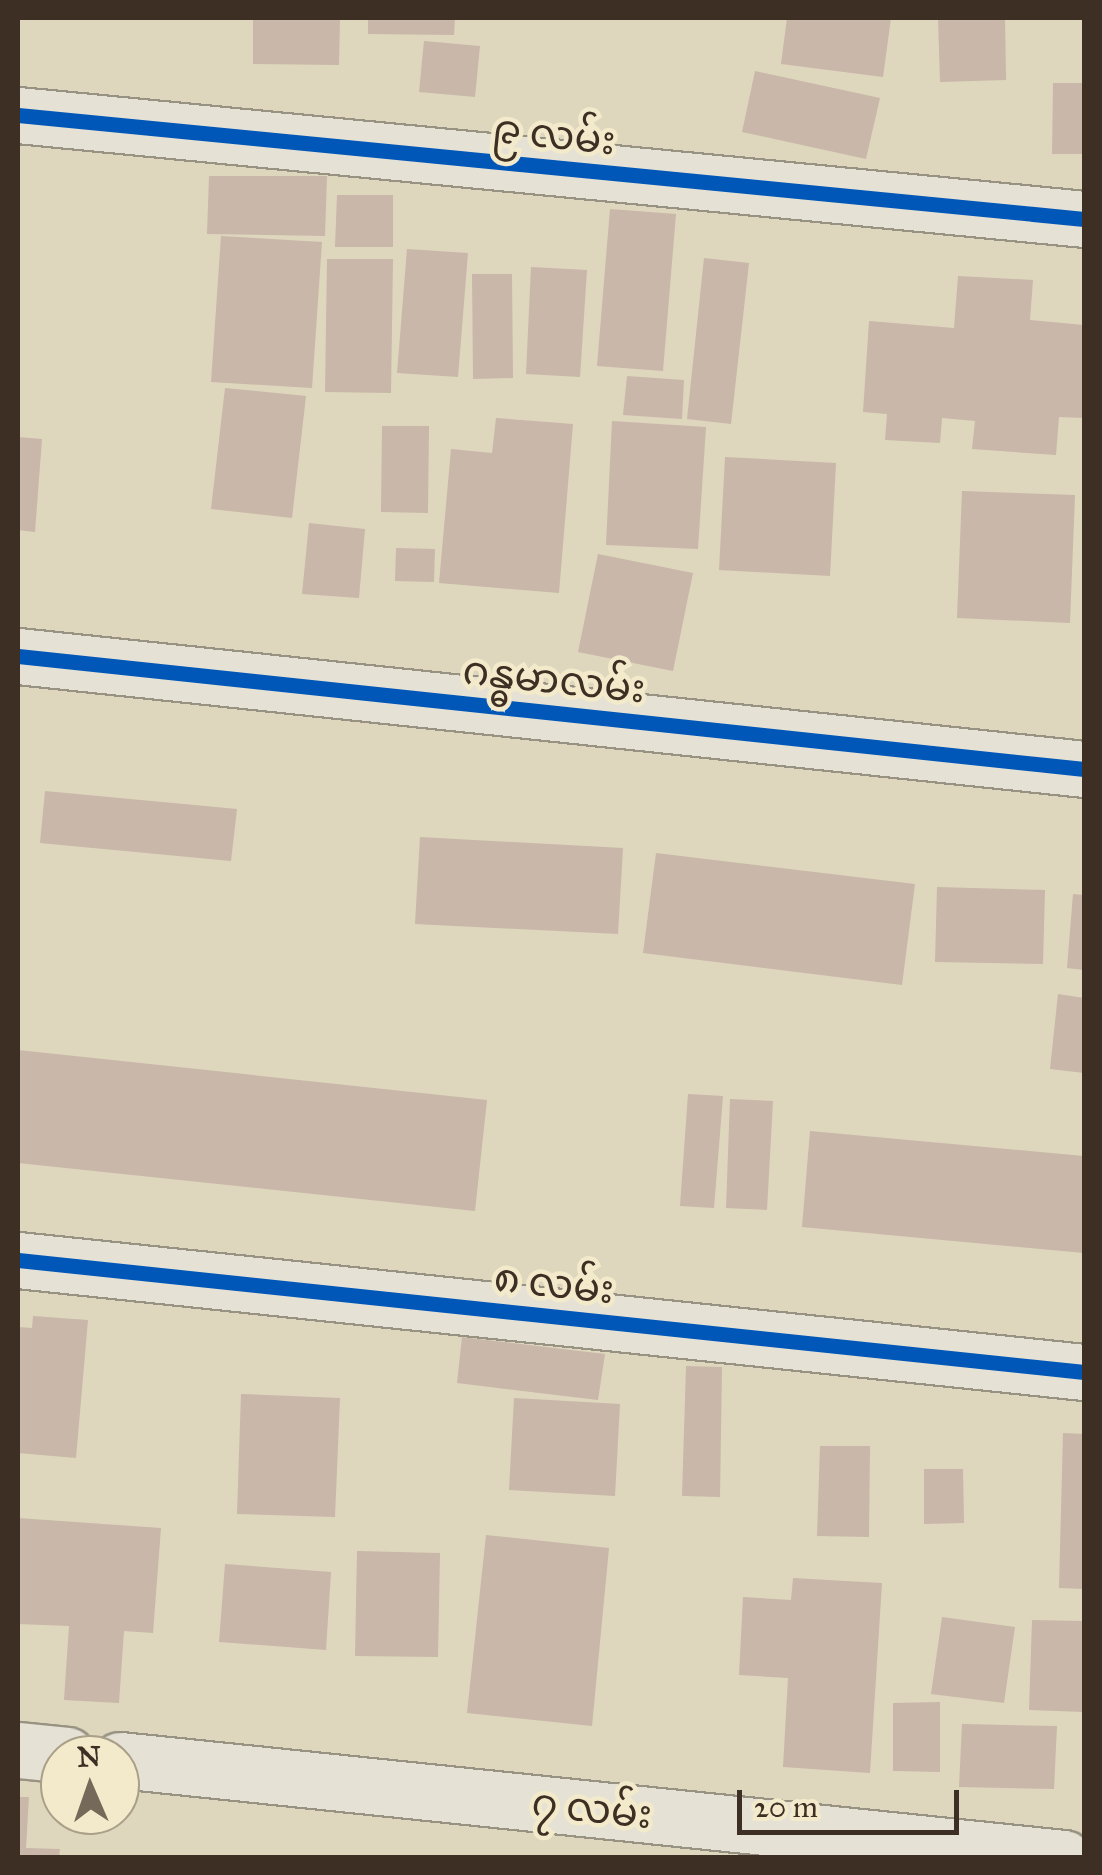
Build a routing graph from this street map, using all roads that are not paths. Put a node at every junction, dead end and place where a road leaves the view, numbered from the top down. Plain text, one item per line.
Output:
1 (18, 116) edge
2 (1084, 219) edge
3 (18, 656) edge
4 (1084, 770) edge
5 (18, 1260) edge
6 (1084, 1372) edge
7 (140, 1762) edge
8 (1064, 1858) edge

1 - 2 street, ၉ လမ်း
3 - 4 street, ဂန္ဓမာလမ်း
5 - 6 street, ၈ လမ်း
7 - 8 street, ၇ လမ်း

